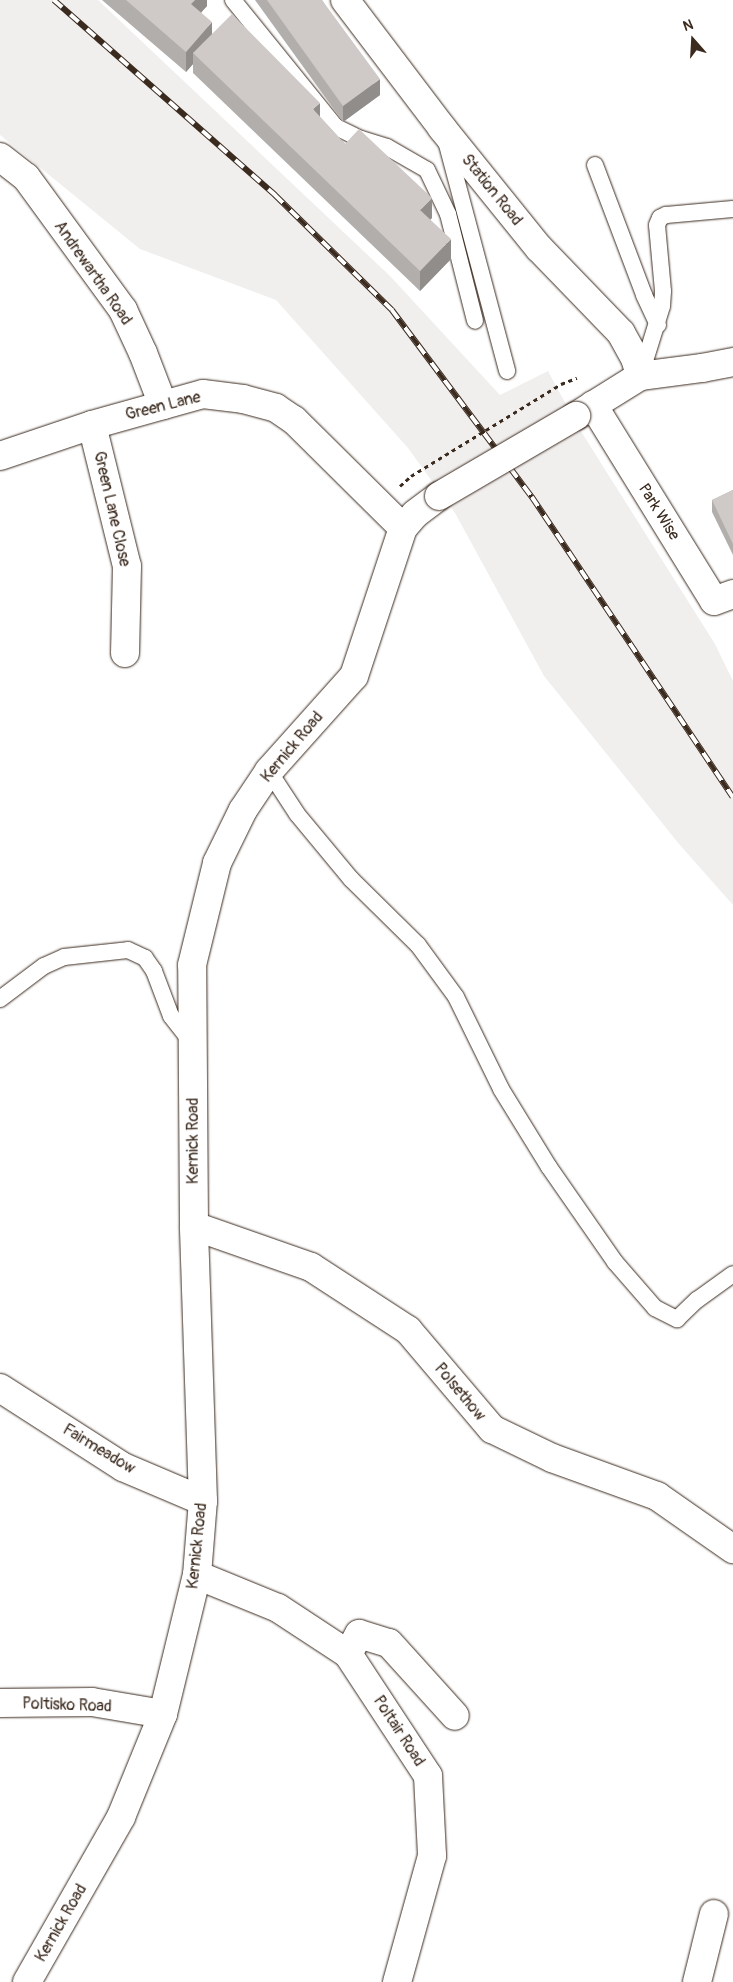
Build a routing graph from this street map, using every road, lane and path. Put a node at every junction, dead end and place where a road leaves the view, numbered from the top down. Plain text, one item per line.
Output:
1 (233, 0) edge
2 (344, 0) edge
3 (442, 128) junction
4 (0, 157) edge
5 (595, 165) dead end
6 (733, 209) edge
7 (476, 321) dead end
8 (658, 325) junction
9 (733, 362) edge
10 (507, 371) dead end
11 (640, 376) junction
12 (561, 384) dead end
13 (163, 405) junction
14 (585, 411) junction
15 (92, 425) junction
16 (0, 456) edge
17 (411, 476) dead end
18 (403, 528) junction
19 (733, 594) edge
20 (126, 653) dead end
21 (269, 771) junction
22 (0, 999) edge
23 (192, 1043) junction
24 (194, 1226) junction
25 (733, 1274) edge
26 (0, 1388) edge
27 (203, 1501) junction
28 (733, 1549) edge
29 (197, 1574) junction
30 (348, 1654) junction
31 (0, 1703) edge
32 (163, 1714) junction
33 (455, 1716) dead end
34 (714, 1914) dead end
35 (27, 1982) edge
36 (397, 1982) edge
37 (697, 1982) edge

1 - 7 lane
2 - 3 street, Station Road
3 - 10 lane
3 - 11 street, Station Road
4 - 13 street, Andrewartha Road
5 - 8 lane
6 - 8 lane
8 - 11 lane
9 - 11 street
11 - 14 street, Kernick Road
12 - 17 path, bridge
13 - 15 street, Green Lane
13 - 18 street, Green Lane
14 - 18 street, Kernick Road, bridge
14 - 19 street, Park Wise
15 - 16 street, Green Lane
15 - 20 street, Green Lane Close
18 - 21 street, Kernick Road
21 - 23 street, Kernick Road
21 - 25 lane
22 - 23 lane
23 - 24 street, Kernick Road
24 - 27 street, Kernick Road
24 - 28 street, Polsethow
26 - 27 street, Fairmeadow
27 - 29 street, Kernick Road
29 - 30 street, Poltair Road
29 - 32 street, Kernick Road
30 - 33 street
30 - 36 street, Poltair Road
31 - 32 street, Poltisko Road
32 - 35 street, Kernick Road
34 - 37 street

